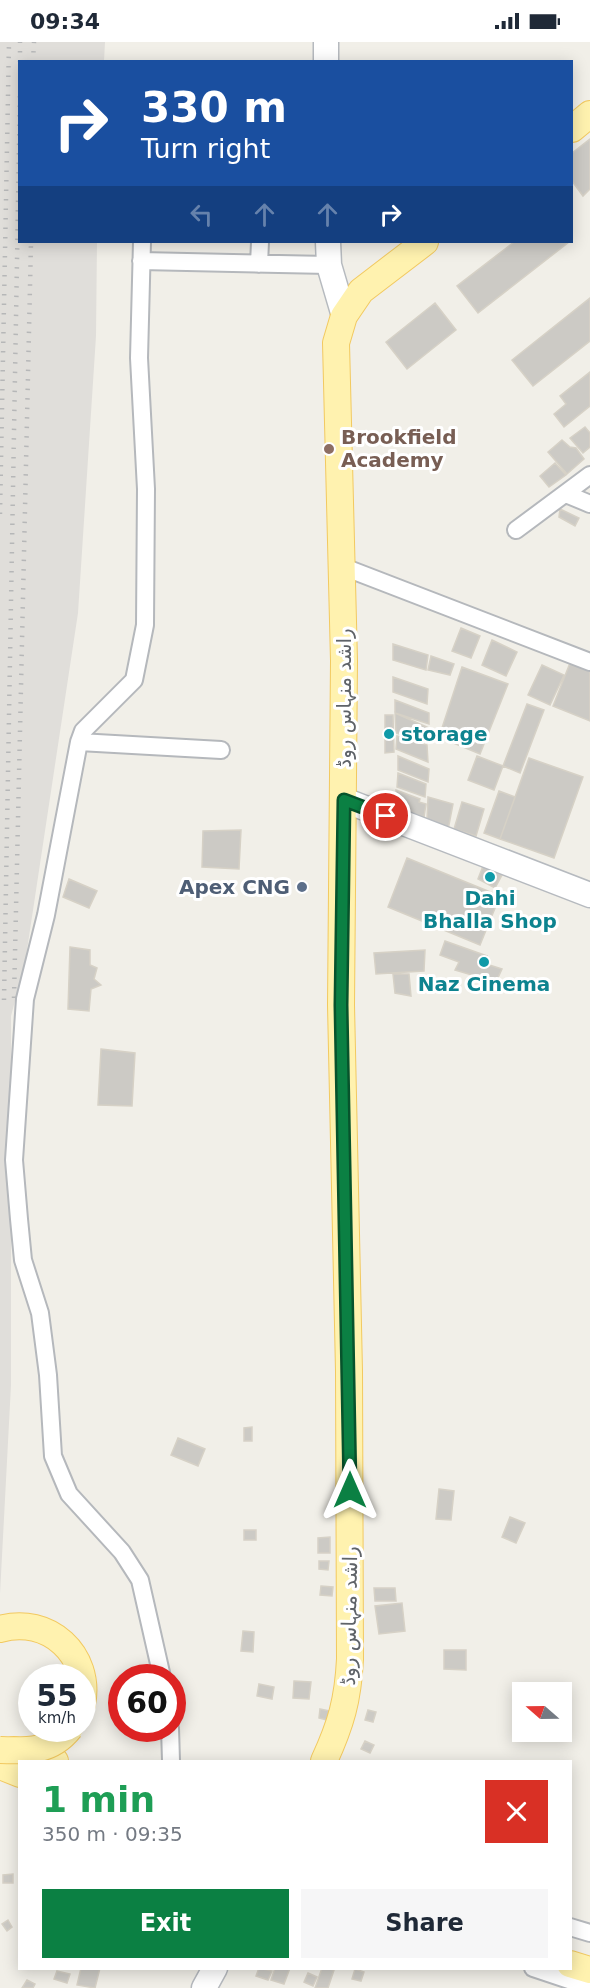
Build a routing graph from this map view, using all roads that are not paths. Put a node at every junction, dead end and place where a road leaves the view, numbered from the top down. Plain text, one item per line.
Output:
1 (326, 42) edge
2 (326, 60) edge
3 (590, 114) edge
4 (573, 128) edge
5 (142, 243) edge
6 (260, 243) edge
7 (328, 243) edge
8 (424, 243) edge
9 (141, 261) junction
10 (259, 264) junction
11 (329, 265) junction
12 (344, 315) junction
13 (590, 475) edge
14 (566, 494) junction
15 (590, 504) edge
16 (516, 530) dead end
17 (341, 566) junction
18 (590, 662) edge
19 (78, 742) junction
20 (221, 750) dead end
21 (344, 800) junction
22 (588, 889) edge
23 (1, 1629) edge
24 (78, 1664) edge
25 (159, 1664) edge
26 (55, 1742) edge
27 (170, 1742) edge
28 (0, 1744) edge
29 (0, 1750) edge
30 (26, 1760) edge
31 (52, 1760) edge
32 (171, 1760) edge
33 (324, 1760) edge
34 (0, 1766) edge
35 (18, 1773) edge
36 (572, 1928) edge
37 (590, 1933) edge
38 (572, 1948) edge
39 (590, 1953) edge
40 (572, 1965) edge
41 (214, 1970) edge
42 (539, 1970) edge
43 (590, 1970) edge
44 (590, 1987) edge
45 (204, 1988) edge

1 - 2 street
3 - 4 main road
5 - 9 street
6 - 10 street
7 - 11 street
8 - 12 main road
9 - 10 street
9 - 19 street
10 - 11 street
11 - 12 street
12 - 17 main road, راشد منہاس روڈ
13 - 14 street
14 - 15 street
14 - 16 street
17 - 18 street
17 - 21 main road, راشد منہاس روڈ
19 - 20 street
19 - 25 street
21 - 22 street
21 - 33 main road, راشد منہاس روڈ
23 - 24 main road
26 - 29 main road, bridge
27 - 32 street
28 - 31 main road
29 - 30 main road
34 - 35 main road
36 - 37 street
38 - 39 main road
40 - 43 main road
41 - 45 street
42 - 44 street

